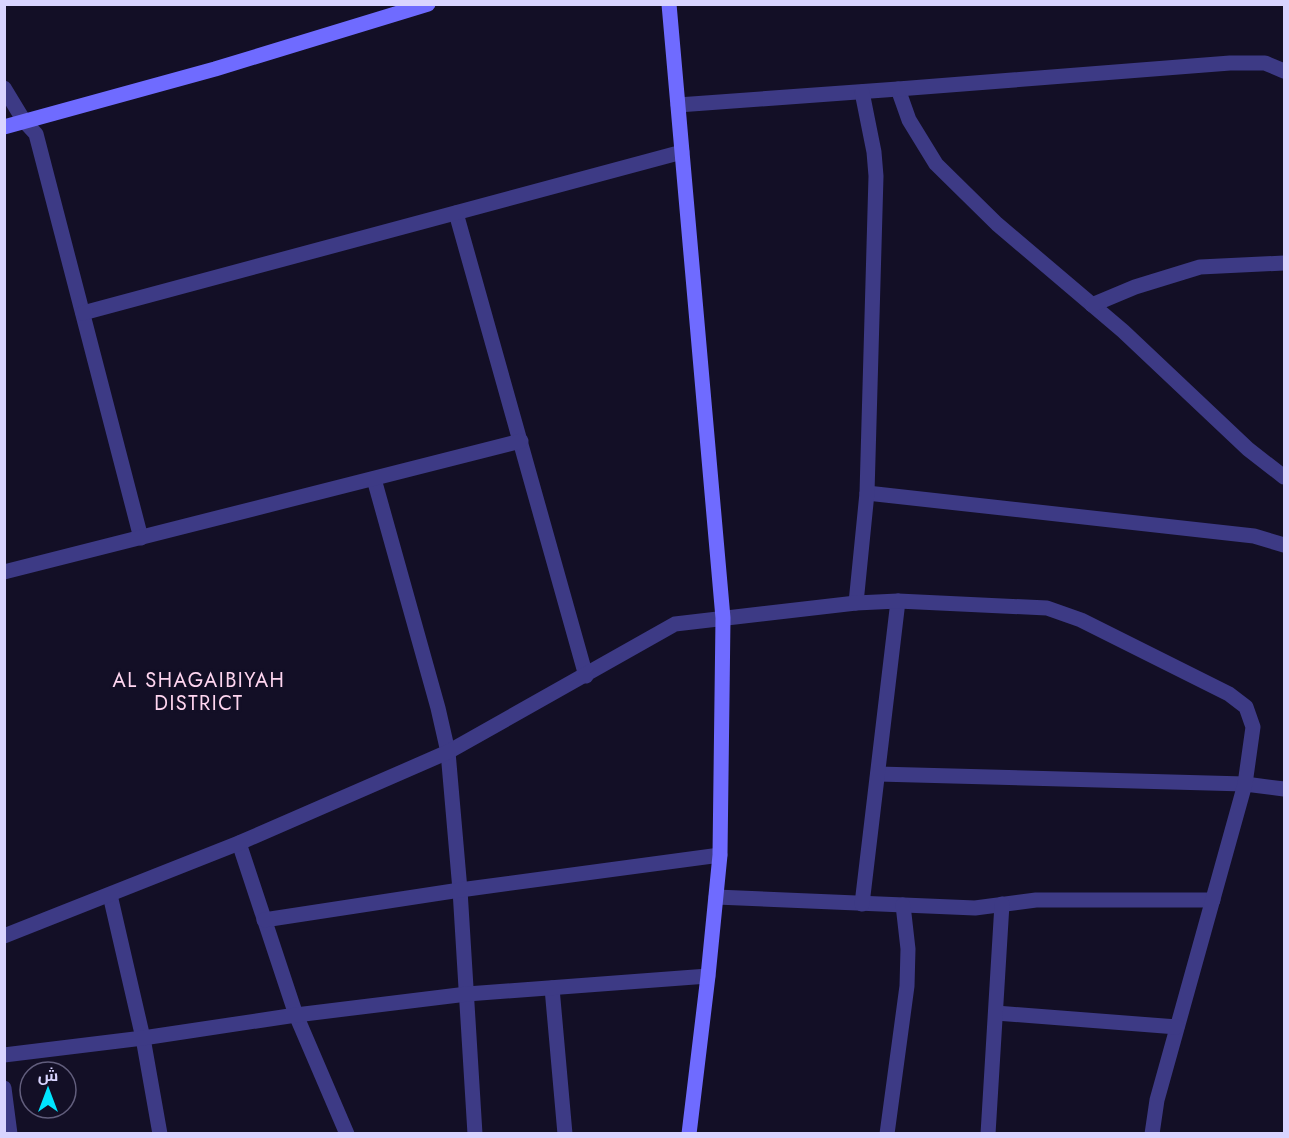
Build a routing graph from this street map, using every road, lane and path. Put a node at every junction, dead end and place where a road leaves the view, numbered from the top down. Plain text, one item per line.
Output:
1 (429, 4) edge
2 (669, 4) edge
3 (1284, 71) edge
4 (4, 88) edge
5 (898, 89) junction
6 (862, 92) junction
7 (678, 105) junction
8 (24, 121) junction
9 (4, 127) edge
10 (682, 152) junction
11 (456, 213) junction
12 (1284, 263) edge
13 (1092, 305) junction
14 (83, 313) junction
15 (521, 441) junction
16 (1284, 477) edge
17 (374, 479) junction
18 (867, 493) junction
19 (141, 538) junction
20 (1284, 545) edge
21 (4, 572) edge
22 (898, 601) junction
23 (856, 603) junction
24 (723, 618) junction
25 (586, 676) junction
26 (448, 752) junction
27 (878, 774) junction
28 (1245, 784) junction
29 (1284, 789) edge
30 (239, 843) junction
31 (720, 855) junction
32 (460, 890) junction
33 (110, 894) junction
34 (716, 897) junction
35 (1213, 900) junction
36 (862, 904) junction
37 (1002, 904) junction
38 (903, 905) junction
39 (264, 920) junction
40 (4, 936) edge
41 (708, 976) junction
42 (552, 988) junction
43 (467, 994) junction
44 (996, 1013) junction
45 (296, 1015) junction
46 (1177, 1028) junction
47 (143, 1038) junction
48 (4, 1055) edge
49 (4, 1088) edge
50 (10, 1134) edge
51 (160, 1134) edge
52 (347, 1134) edge
53 (475, 1134) edge
54 (565, 1134) edge
55 (689, 1134) edge
56 (887, 1134) edge
57 (988, 1134) edge
58 (1152, 1134) edge

1 - 8 street
2 - 7 street
3 - 5 street
4 - 8 street
5 - 6 street
5 - 13 street
6 - 7 street
6 - 18 street
7 - 10 street
8 - 9 street
8 - 14 street
10 - 11 street
10 - 24 street
11 - 14 street
11 - 15 street
12 - 13 street
13 - 16 street
14 - 19 street
15 - 17 street
15 - 25 street
17 - 19 street
17 - 26 street
18 - 20 street
18 - 23 street
19 - 21 street
22 - 23 street
22 - 27 street
22 - 28 street
23 - 24 street
24 - 25 street
24 - 31 street
25 - 26 street
26 - 30 street
26 - 32 street
27 - 28 street
27 - 36 street
28 - 29 street
28 - 35 street
30 - 33 street
30 - 39 street
31 - 32 street
31 - 34 street
32 - 39 street
32 - 43 street
33 - 40 street
33 - 47 street
34 - 36 street
34 - 41 street
35 - 37 street
35 - 46 street
36 - 38 street
37 - 38 street
37 - 44 street
38 - 56 street
39 - 45 street
41 - 42 street
41 - 55 street
42 - 43 street
42 - 54 street
43 - 45 street
43 - 53 street
44 - 46 street
44 - 57 street
45 - 47 street
45 - 52 street
46 - 58 street
47 - 48 street
47 - 51 street
49 - 50 street

